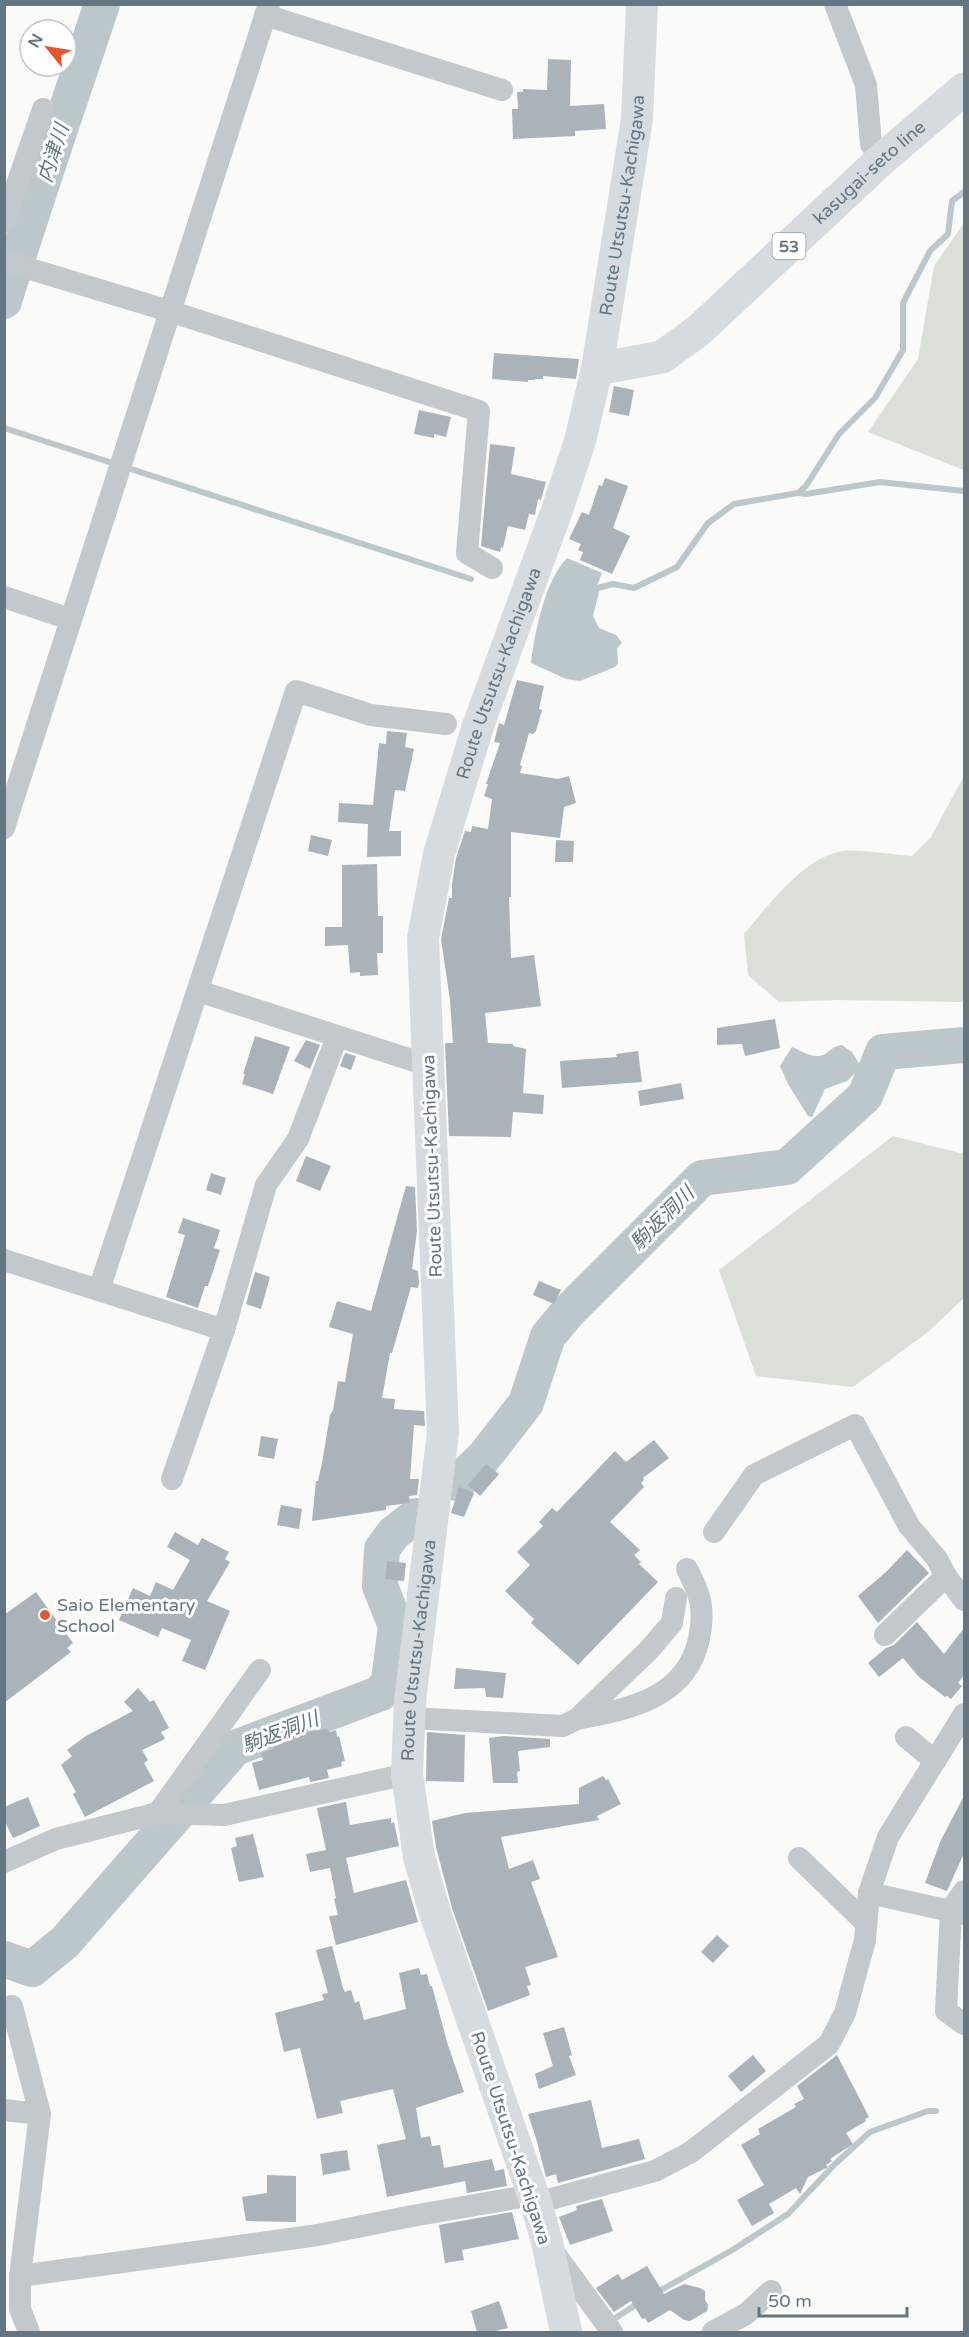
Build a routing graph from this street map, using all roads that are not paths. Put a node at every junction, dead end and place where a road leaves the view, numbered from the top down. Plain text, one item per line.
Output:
1 (642, 4) edge
2 (835, 4) edge
3 (267, 10) edge
4 (964, 89) edge
5 (502, 90) dead end
6 (43, 109) dead end
7 (881, 160) junction
8 (4, 222) edge
9 (4, 261) edge
10 (169, 311) junction
11 (597, 369) junction
12 (492, 568) dead end
13 (4, 597) edge
14 (70, 619) junction
15 (446, 724) dead end
16 (4, 828) edge
17 (198, 991) junction
18 (337, 1037) junction
19 (427, 1065) junction
20 (4, 1260) edge
21 (99, 1290) junction
22 (224, 1330) junction
23 (172, 1479) dead end
24 (714, 1532) dead end
25 (687, 1569) dead end
26 (946, 1576) junction
27 (676, 1598) dead end
28 (964, 1600) edge
29 (885, 1635) dead end
30 (260, 1670) dead end
31 (964, 1714) edge
32 (410, 1718) junction
33 (577, 1719) junction
34 (906, 1737) dead end
35 (935, 1761) junction
36 (407, 1774) junction
37 (158, 1812) junction
38 (799, 1858) dead end
39 (4, 1862) edge
40 (964, 1891) edge
41 (869, 1893) junction
42 (958, 1912) edge
43 (866, 1923) junction
44 (12, 2006) dead end
45 (964, 2024) edge
46 (4, 2110) edge
47 (40, 2114) junction
48 (535, 2199) junction
49 (547, 2242) junction
50 (20, 2277) junction
51 (771, 2291) dead end
52 (29, 2332) edge
53 (566, 2332) edge
54 (612, 2332) edge
55 (713, 2332) edge

1 - 11 main road, Route Utsutsu-Kachigawa
2 - 7 street
3 - 5 street
3 - 10 street
4 - 7 main road, kasugai-seto line / 53
6 - 8 street
7 - 11 main road, kasugai-seto line / 53
9 - 10 street
10 - 12 street
10 - 14 street
11 - 19 main road, Route Utsutsu-Kachigawa
13 - 14 street
14 - 16 street
15 - 17 street
17 - 18 street
17 - 21 street
18 - 19 street
18 - 22 street
19 - 32 main road, Route Utsutsu-Kachigawa
20 - 21 street
21 - 22 street
22 - 23 street
24 - 26 street
25 - 33 street
26 - 28 street
26 - 29 street
27 - 33 street
30 - 37 street
31 - 35 street
32 - 33 street
32 - 36 main road, Route Utsutsu-Kachigawa
34 - 35 street
35 - 41 street
36 - 37 street
36 - 48 main road, Route Utsutsu-Kachigawa
37 - 39 street
38 - 43 street
40 - 42 street
41 - 42 street
41 - 43 street
42 - 45 street
43 - 48 street
44 - 47 street
46 - 47 street
47 - 50 street
48 - 49 main road, Route Utsutsu-Kachigawa
48 - 50 street
49 - 53 main road, Route Utsutsu-Kachigawa
49 - 54 street
50 - 52 street
51 - 55 street

